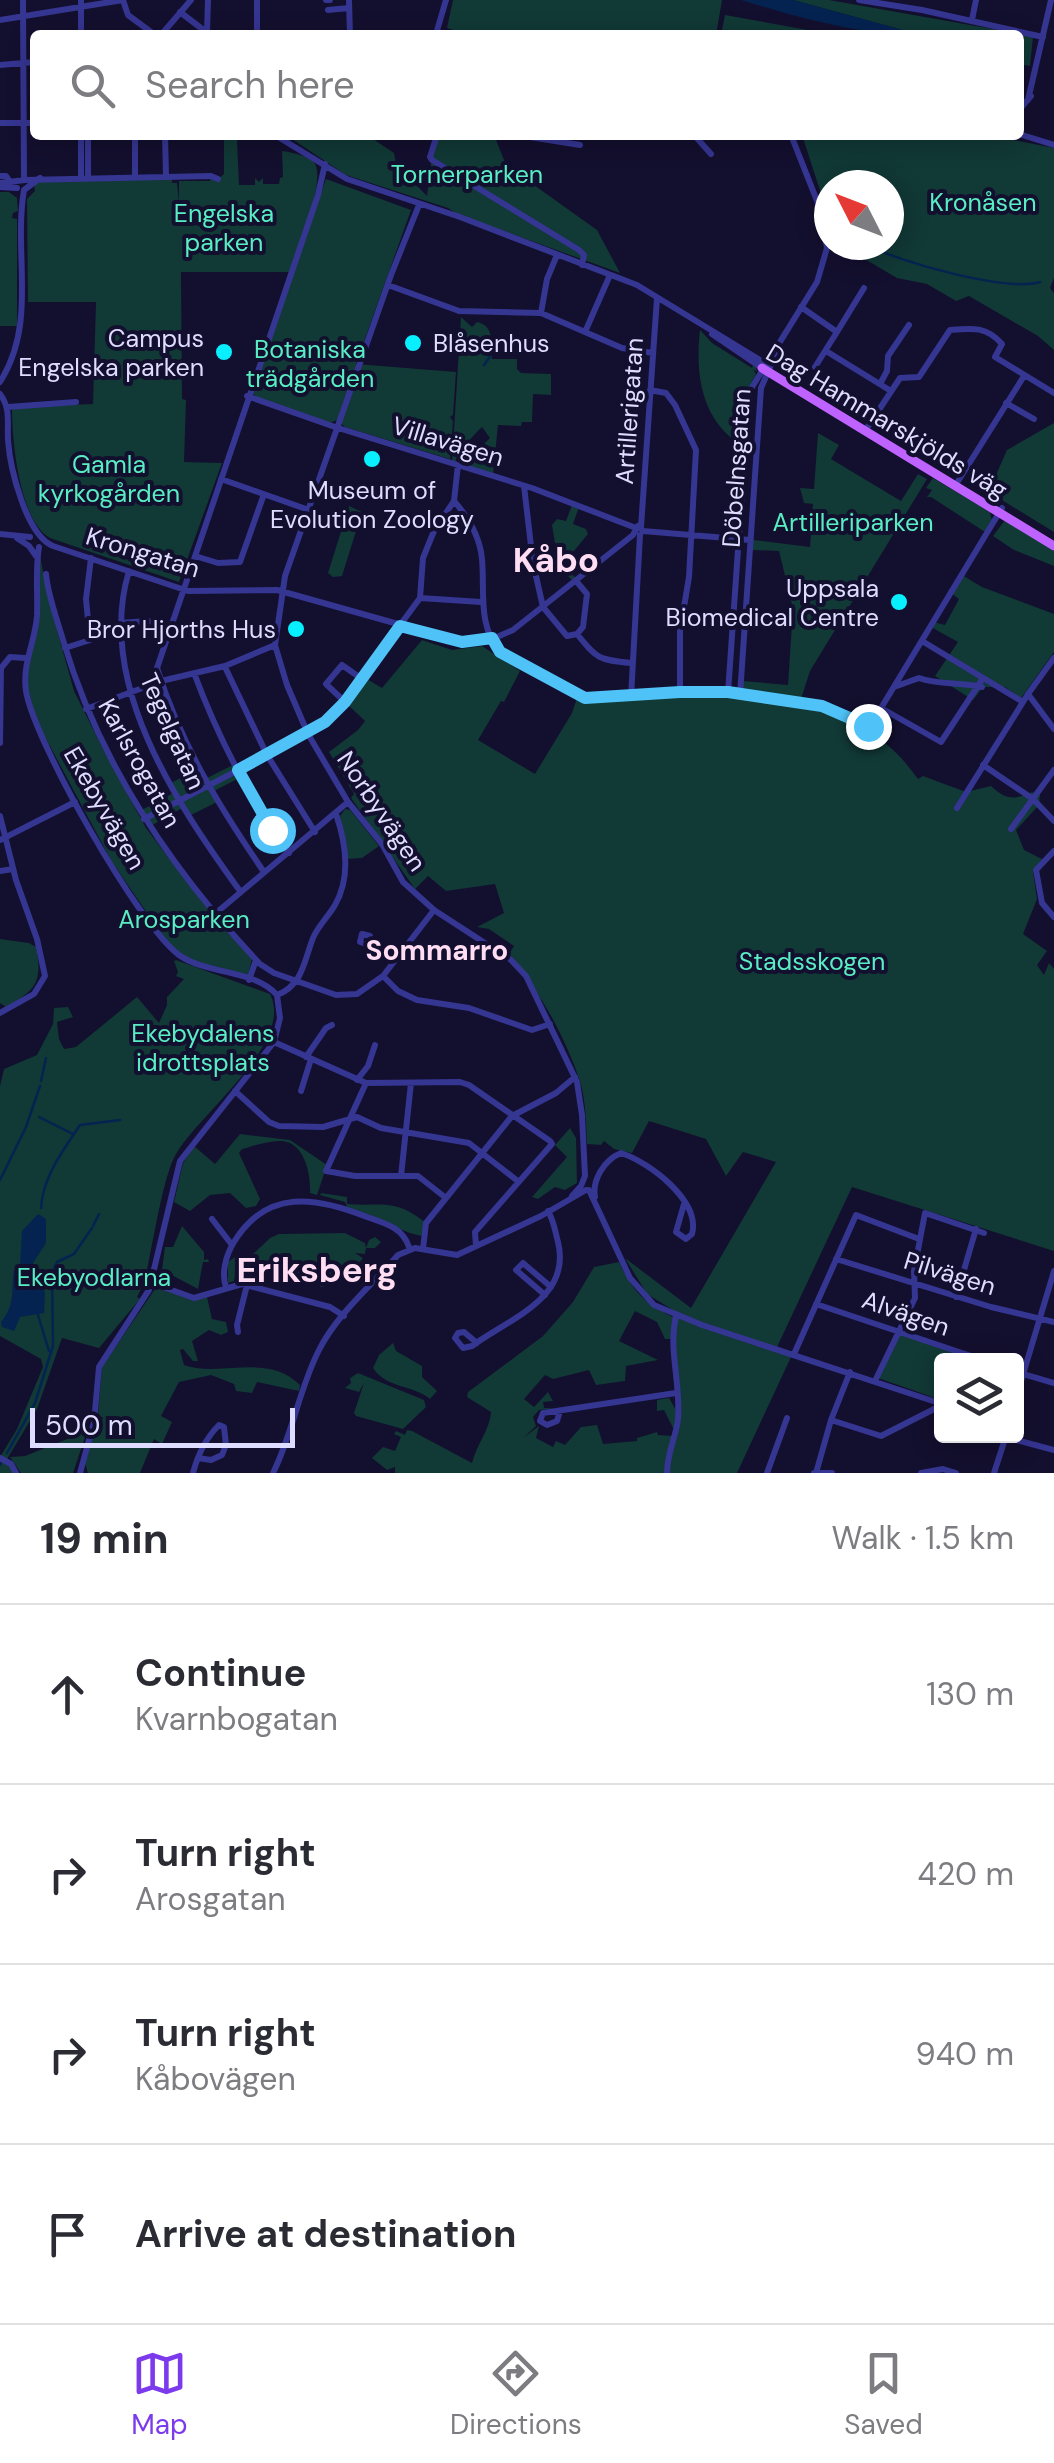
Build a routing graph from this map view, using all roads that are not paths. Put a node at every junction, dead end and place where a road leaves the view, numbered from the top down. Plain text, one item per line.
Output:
1 (22, 0) edge
2 (123, 0) edge
3 (190, 0) edge
4 (208, 0) edge
5 (257, 0) edge
6 (446, 0) edge
7 (863, 0) edge
8 (924, 0) edge
9 (976, 0) edge
10 (1051, 0) edge
11 (81, 3) edge
12 (349, 4) edge
13 (328, 10) dead end
14 (922, 10) junction
15 (180, 12) junction
16 (22, 16) junction
17 (0, 20) edge
18 (972, 20) junction
19 (81, 30) edge
20 (150, 30) edge
21 (163, 30) edge
22 (204, 30) edge
23 (209, 30) edge
24 (258, 30) edge
25 (350, 30) edge
26 (437, 30) edge
27 (1014, 30) edge
28 (1024, 32) edge
29 (1043, 37) junction
30 (30, 63) edge
31 (0, 64) edge
32 (23, 64) junction
33 (1024, 104) edge
34 (0, 123) edge
35 (23, 123) junction
36 (30, 123) edge
37 (1024, 136) edge
38 (85, 140) edge
39 (135, 140) edge
40 (165, 140) edge
41 (286, 140) edge
42 (435, 140) edge
43 (546, 140) edge
44 (698, 140) edge
45 (793, 140) edge
46 (1054, 145) edge
47 (580, 146) dead end
48 (711, 154) dead end
49 (325, 164) junction
50 (166, 176) junction
51 (85, 177) junction
52 (135, 177) junction
53 (218, 179) dead end
54 (0, 182) edge
55 (21, 184) junction
56 (419, 205) junction
57 (556, 255) junction
58 (582, 265) junction
59 (610, 274) junction
60 (388, 285) junction
61 (864, 288) dead end
62 (657, 298) junction
63 (802, 307) junction
64 (540, 312) junction
65 (909, 324) dead end
66 (585, 332) junction
67 (836, 332) junction
68 (826, 351) junction
69 (653, 353) junction
70 (766, 367) junction
71 (815, 367) dead end
72 (1024, 376) junction
73 (780, 379) junction
74 (1, 380) edge
75 (880, 384) junction
76 (761, 388) junction
77 (650, 390) junction
78 (890, 391) junction
79 (1054, 394) edge
80 (0, 395) edge
81 (247, 396) junction
82 (76, 402) dead end
83 (1006, 403) junction
84 (8, 406) junction
85 (1034, 419) dead end
86 (338, 428) junction
87 (866, 429) junction
88 (458, 466) junction
89 (221, 479) junction
90 (957, 484) junction
91 (524, 486) junction
92 (264, 494) junction
93 (454, 501) junction
94 (308, 510) junction
95 (1001, 510) junction
96 (639, 531) junction
97 (0, 534) edge
98 (691, 535) junction
99 (739, 539) junction
100 (750, 540) junction
101 (35, 542) junction
102 (1054, 543) edge
103 (195, 556) junction
104 (91, 558) junction
105 (129, 571) junction
106 (46, 574) dead end
107 (577, 582) junction
108 (184, 589) junction
109 (282, 591) junction
110 (420, 598) junction
111 (481, 602) junction
112 (544, 607) junction
113 (121, 624) junction
114 (170, 626) junction
115 (400, 626) junction
116 (576, 634) junction
117 (90, 636) junction
118 (492, 638) junction
119 (922, 641) junction
120 (275, 645) junction
121 (66, 648) junction
122 (25, 658) junction
123 (1054, 658) edge
124 (631, 663) junction
125 (225, 666) junction
126 (1046, 668) junction
127 (904, 670) junction
128 (194, 673) junction
129 (1054, 673) edge
130 (912, 678) junction
131 (362, 679) junction
132 (161, 680) junction
133 (981, 684) junction
134 (893, 688) junction
135 (129, 691) junction
136 (680, 692) junction
137 (728, 692) junction
138 (740, 694) junction
139 (630, 697) junction
140 (1025, 698) junction
141 (345, 702) junction
142 (881, 708) junction
143 (86, 709) junction
144 (1054, 729) edge
145 (308, 734) junction
146 (0, 742) edge
147 (267, 755) junction
148 (984, 766) junction
149 (238, 770) junction
150 (1054, 770) edge
151 (208, 786) junction
152 (1033, 799) junction
153 (180, 800) junction
154 (75, 802) junction
155 (348, 802) junction
156 (957, 808) dead end
157 (336, 814) junction
158 (0, 816) edge
159 (144, 819) junction
160 (1054, 821) edge
161 (1011, 828) dead end
162 (315, 832) junction
163 (4, 838) edge
164 (1054, 851) edge
165 (289, 853) junction
166 (13, 869) junction
167 (0, 871) edge
168 (264, 872) junction
169 (240, 891) junction
170 (1054, 896) edge
171 (1044, 905) junction
172 (434, 910) junction
173 (216, 912) junction
174 (1054, 917) edge
175 (370, 941) dead end
176 (400, 954) junction
177 (256, 960) junction
178 (382, 976) junction
179 (249, 980) junction
180 (297, 981) junction
181 (277, 996) junction
182 (0, 1012) edge
183 (550, 1024) junction
184 (332, 1025) dead end
185 (274, 1042) junction
186 (375, 1044) dead end
187 (309, 1058) junction
188 (575, 1077) junction
189 (357, 1080) junction
190 (411, 1082) junction
191 (366, 1083) junction
192 (235, 1091) junction
193 (301, 1091) dead end
194 (512, 1116) junction
195 (351, 1118) junction
196 (406, 1130) junction
197 (482, 1153) junction
198 (402, 1176) junction
199 (591, 1176) junction
200 (519, 1182) junction
201 (588, 1188) junction
202 (446, 1198) junction
203 (684, 1204) junction
204 (548, 1212) junction
205 (212, 1219) dead end
206 (976, 1229) junction
207 (984, 1233) dead end
208 (918, 1240) junction
209 (232, 1245) junction
210 (476, 1246) junction
211 (409, 1248) junction
212 (423, 1250) junction
213 (836, 1259) junction
214 (1054, 1271) edge
215 (152, 1283) junction
216 (914, 1284) junction
217 (247, 1285) junction
218 (226, 1287) junction
219 (551, 1287) junction
220 (545, 1295) junction
221 (956, 1297) junction
222 (816, 1304) junction
223 (344, 1316) junction
224 (676, 1316) junction
225 (1040, 1318) junction
226 (1054, 1322) edge
227 (238, 1332) dead end
228 (899, 1332) junction
229 (477, 1343) dead end
230 (962, 1353) edge
231 (794, 1354) junction
232 (1024, 1362) edge
233 (850, 1372) junction
234 (1024, 1374) edge
235 (875, 1381) junction
236 (1054, 1383) edge
237 (676, 1393) junction
238 (934, 1401) edge
239 (934, 1408) edge
240 (560, 1411) dead end
241 (787, 1418) dead end
242 (831, 1420) junction
243 (1024, 1442) edge
244 (1002, 1443) edge
245 (1054, 1450) edge
246 (0, 1458) edge
247 (198, 1458) junction
248 (16, 1473) edge
249 (80, 1473) edge
250 (193, 1473) edge
251 (273, 1473) edge
252 (667, 1473) edge
253 (766, 1473) edge
254 (815, 1473) edge
255 (832, 1473) edge
256 (921, 1473) edge
257 (956, 1473) edge
258 (994, 1473) edge

1 - 16 street
2 - 11 street
2 - 20 street
3 - 15 street
4 - 23 street
5 - 24 street
6 - 26 street
7 - 14 street
8 - 14 street
9 - 18 street
10 - 29 street
11 - 16 street
11 - 19 street
12 - 13 street
12 - 25 street
14 - 18 street
15 - 21 street
15 - 22 street
16 - 17 street
16 - 32 street
18 - 27 street
28 - 29 street
29 - 33 street
30 - 32 street
31 - 32 street
32 - 35 street
34 - 35 street
35 - 36 street
35 - 55 street
37 - 46 street
38 - 51 street
39 - 52 street
40 - 50 street
41 - 49 street, Dag Hammarskjölds väg
42 - 58 street
43 - 47 street
44 - 48 street
45 - 63 street
49 - 56 street, Dag Hammarskjölds väg
49 - 81 street
50 - 52 street
50 - 53 street
51 - 52 street
51 - 55 street
54 - 55 street
55 - 74 street
56 - 57 street, Dag Hammarskjölds väg
56 - 60 street, Norbyvägen
57 - 58 street, Dag Hammarskjölds väg
57 - 64 street
58 - 59 street, Dag Hammarskjölds väg
59 - 62 street, Dag Hammarskjölds väg
59 - 66 street
60 - 64 street
60 - 86 street, Norbyvägen
61 - 67 street
62 - 69 street, Artillerigatan
62 - 70 street, Dag Hammarskjölds väg
63 - 67 street
63 - 70 street
64 - 66 street
65 - 75 street
66 - 69 street
67 - 68 street
68 - 71 street
68 - 75 street
69 - 77 street, Artillerigatan
70 - 73 main road, Dag Hammarskjölds väg
70 - 76 street, Döbelnsgatan
70 - 87 main road, Dag Hammarskjölds väg
70 - 99 street, Döbelnsgatan
72 - 78 street
72 - 79 street
72 - 83 street
73 - 76 street
73 - 87 main road, Dag Hammarskjölds väg
74 - 80 street
75 - 78 street
76 - 100 street, Döbelnsgatan
77 - 96 street, Artillerigatan
77 - 98 street
78 - 87 street
80 - 84 street
81 - 86 street, Villavägen
81 - 89 street
82 - 84 street
83 - 85 street
83 - 90 street
84 - 101 street
86 - 88 street, Villavägen
86 - 94 street, Norbyvägen
87 - 90 main road, Dag Hammarskjölds väg
88 - 91 street, Villavägen
88 - 93 street
89 - 92 street
89 - 103 street
90 - 95 main road, Dag Hammarskjölds väg
91 - 96 street, Villavägen
91 - 112 street
92 - 94 street
92 - 103 street
93 - 110 street
93 - 111 street
94 - 109 street, Norbyvägen
95 - 102 main road, Dag Hammarskjölds väg
95 - 119 street
96 - 98 street, Villavägen
96 - 107 street
96 - 124 street, Artillerigatan
97 - 101 street
98 - 99 street, Villavägen
98 - 136 street
99 - 100 street, Villavägen
99 - 137 street, Döbelnsgatan
100 - 138 street, Döbelnsgatan
101 - 104 street, Krongatan
101 - 122 street, Ekebyvägen
103 - 108 street
104 - 105 street, Krongatan
104 - 117 street
105 - 108 street, Krongatan
105 - 113 street, Tegelgatan
106 - 121 street, Karlsrogatan
107 - 112 street
107 - 116 street
108 - 109 street, Krongatan
108 - 114 street
109 - 115 street, Krongatan
109 - 120 street, Norbyvägen
110 - 111 street
110 - 115 street
111 - 118 street
112 - 116 street
112 - 118 street
113 - 114 street
113 - 117 street
113 - 135 street, Tegelgatan
114 - 132 street
115 - 118 street, Krongatan
115 - 131 street
116 - 124 street
117 - 121 street
118 - 139 street
119 - 127 street
119 - 133 street
120 - 125 street
120 - 145 street, Norbyvägen
121 - 143 street, Karlsrogatan
122 - 146 street
122 - 154 street, Ekebyvägen
123 - 126 street
124 - 139 street, Artillerigatan
125 - 128 street
125 - 147 street
126 - 129 street
126 - 140 street
127 - 130 street
127 - 134 street
128 - 132 street
128 - 149 street
130 - 133 street
130 - 134 street
131 - 141 street
131 - 141 street
132 - 135 street
132 - 151 street
133 - 140 street
133 - 142 street
134 - 142 street
135 - 143 street
135 - 153 street, Tegelgatan
136 - 137 street
136 - 139 street
137 - 138 street
138 - 142 street
140 - 144 street
140 - 148 street
141 - 145 street
143 - 159 street, Karlsrogatan
145 - 147 street
145 - 155 street, Norbyvägen
147 - 149 street
147 - 162 street
148 - 152 street
148 - 156 street
149 - 151 street
149 - 165 street
150 - 152 street
151 - 153 street
151 - 168 street
152 - 160 street
152 - 161 street
153 - 159 street
153 - 169 street, Tegelgatan
154 - 163 street
154 - 179 street, Ekebyvägen
155 - 157 street
155 - 172 street, Norbyvägen
157 - 162 street
157 - 180 street
158 - 163 street
159 - 173 street, Karlsrogatan
162 - 165 street
163 - 166 street
164 - 171 street
165 - 168 street
166 - 167 street
166 - 182 street
168 - 169 street
169 - 173 street
170 - 171 street
171 - 174 street
172 - 176 street, Karlsrogatan
172 - 183 street, Norbyvägen
173 - 177 street, Karlsrogatan
175 - 176 street
176 - 178 street, Karlsrogatan
177 - 179 street
177 - 180 street, Karlsrogatan
178 - 180 street, Karlsrogatan
178 - 183 street
179 - 181 street, Ekebyvägen
180 - 181 street
181 - 185 street
183 - 188 street, Norbyvägen
184 - 187 street
185 - 187 street
185 - 192 street
186 - 189 street
187 - 189 street
187 - 193 street
188 - 194 street
188 - 199 street, Norbyvägen
189 - 191 street
190 - 191 street
190 - 194 street
190 - 196 street
191 - 195 street
192 - 195 street
192 - 215 street
194 - 197 street
194 - 200 street
195 - 196 street
195 - 198 street
196 - 197 street
196 - 198 street
197 - 200 street
197 - 202 street
198 - 202 street
199 - 201 street
199 - 201 street
199 - 203 street
200 - 210 street
201 - 204 street
201 - 224 street
202 - 212 street
203 - 203 street
204 - 210 street
204 - 219 street
205 - 209 street
206 - 207 street
206 - 208 street
206 - 221 street
208 - 213 street
208 - 216 street
209 - 211 street
209 - 218 street
210 - 212 street
211 - 212 street
211 - 223 street
213 - 216 street, Pilvägen
213 - 222 street
214 - 225 street
215 - 218 street
215 - 249 street
216 - 221 street, Pilvägen
216 - 228 street
217 - 218 street
217 - 223 street
217 - 227 street
219 - 220 street
219 - 220 street
220 - 229 street
221 - 225 street, Pilvägen
222 - 228 street, Alvägen
222 - 231 street
223 - 251 street
224 - 231 street
224 - 237 street
225 - 226 street, Pilvägen
225 - 232 street
228 - 230 street, Alvägen
228 - 235 street
231 - 233 street
233 - 235 street
233 - 242 street
234 - 236 street
235 - 238 street
237 - 240 street
237 - 252 street
239 - 242 street
241 - 253 street
242 - 254 street
243 - 245 street
244 - 258 street
246 - 248 street
247 - 247 street
247 - 250 street
254 - 255 street
256 - 257 street

